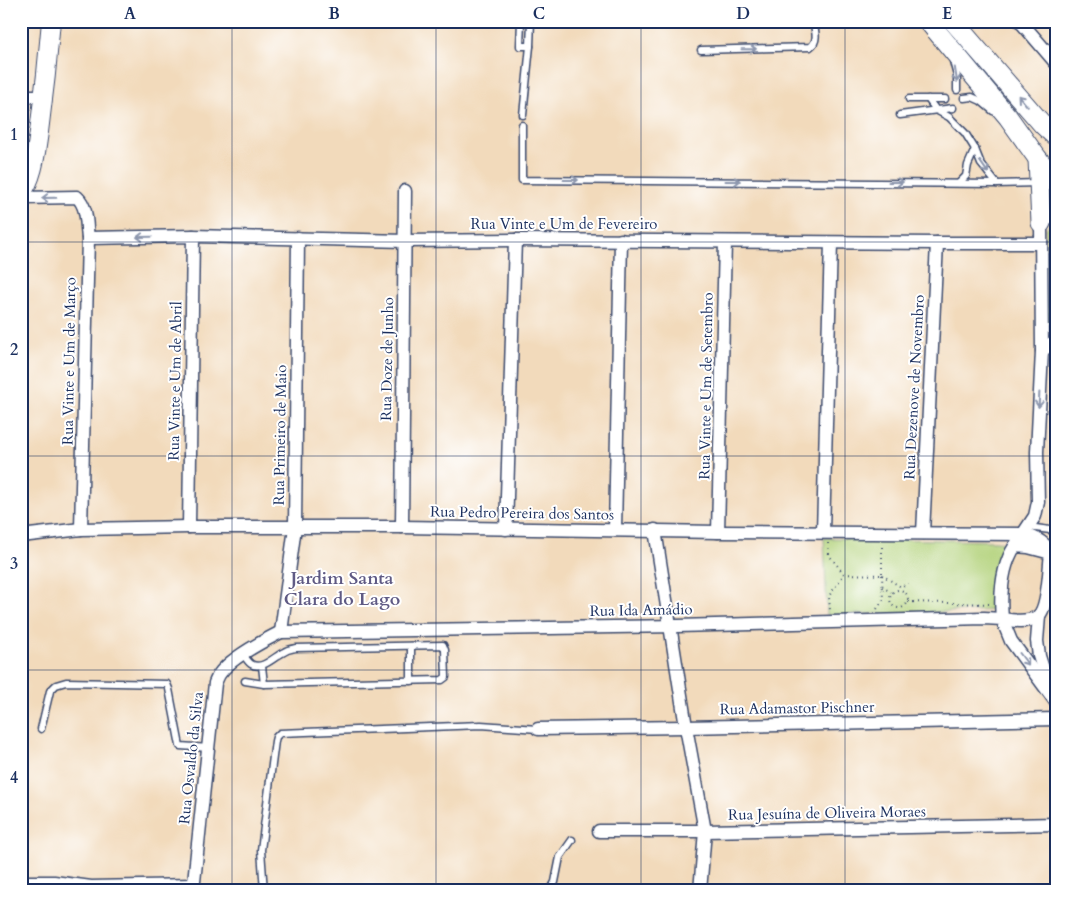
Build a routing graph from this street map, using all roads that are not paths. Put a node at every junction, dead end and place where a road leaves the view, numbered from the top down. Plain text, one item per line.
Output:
1 (51, 21) edge
2 (520, 21) edge
3 (531, 21) edge
4 (813, 21) edge
5 (953, 21) edge
6 (1020, 21) edge
7 (932, 25) edge
8 (530, 46) junction
9 (701, 50) dead end
10 (1056, 63) edge
11 (957, 90) dead end
12 (21, 96) edge
13 (44, 96) junction
14 (964, 98) dead end
15 (909, 99) dead end
16 (928, 99) junction
17 (945, 100) dead end
18 (952, 108) dead end
19 (936, 110) junction
20 (522, 115) dead end
21 (900, 115) dead end
22 (522, 125) dead end
23 (1022, 136) junction
24 (1056, 137) edge
25 (975, 148) junction
26 (1047, 182) edge
27 (959, 183) junction
28 (997, 184) junction
29 (405, 191) dead end
30 (21, 194) edge
31 (21, 198) edge
32 (1048, 219) edge
33 (193, 236) junction
34 (88, 238) junction
35 (298, 238) junction
36 (515, 240) junction
37 (621, 240) junction
38 (405, 241) junction
39 (726, 242) junction
40 (1041, 242) junction
41 (832, 243) junction
42 (937, 243) junction
43 (1056, 340) edge
44 (1042, 351) junction
45 (189, 527) junction
46 (295, 527) junction
47 (402, 527) junction
48 (1056, 528) edge
49 (81, 529) junction
50 (506, 529) junction
51 (615, 530) junction
52 (655, 530) junction
53 (1025, 531) junction
54 (718, 532) junction
55 (823, 532) junction
56 (923, 533) junction
57 (21, 536) edge
58 (1015, 546) junction
59 (1053, 553) edge
60 (1052, 586) edge
61 (1038, 616) junction
62 (1002, 619) junction
63 (670, 626) junction
64 (280, 632) junction
65 (411, 646) junction
66 (243, 654) junction
67 (262, 666) junction
68 (245, 681) dead end
69 (411, 681) junction
70 (264, 684) junction
71 (1054, 699) edge
72 (1056, 719) edge
73 (686, 727) junction
74 (538, 728) joint
75 (41, 730) dead end
76 (209, 748) junction
77 (1056, 824) edge
78 (599, 831) dead end
79 (705, 831) junction
80 (572, 840) dead end
81 (21, 882) edge
82 (193, 888) edge
83 (91, 889) edge
84 (264, 891) edge
85 (550, 891) edge
86 (700, 891) edge

1 - 13 street
2 - 8 lane
3 - 8 lane
9 -> 4 lane
24 -> 5 main road
6 - 10 street
7 -> 11 lane
7 - 23 main road
8 - 20 lane
12 - 13 street
13 - 30 street
14 - 23 lane
15 - 16 lane
16 - 17 lane
16 - 19 lane
18 - 19 lane
19 - 21 lane
19 - 25 lane
22 -> 27 lane
23 - 26 main road
25 - 27 lane
25 -> 28 lane
26 - 28 lane
26 - 32 main road
27 - 28 lane
29 - 38 street, Rua Doze de Junho
34 -> 31 street, Rua Vinte e Um de Março
32 - 40 street
33 -> 34 street, Rua Vinte e Um de Fevereiro
33 - 35 street, Rua Vinte e Um de Fevereiro
33 - 45 street, Rua Vinte e Um de Abril
34 - 49 street, Rua Vinte e Um de Março
35 - 38 street, Rua Vinte e Um de Fevereiro
35 - 46 street, Rua Primeiro de Maio
36 - 37 street, Rua Vinte e Um de Fevereiro
36 - 38 street, Rua Vinte e Um de Fevereiro
36 - 50 street
37 - 39 street, Rua Vinte e Um de Fevereiro
37 - 51 street
38 - 47 street, Rua Doze de Junho
39 - 41 street, Rua Vinte e Um de Fevereiro
39 - 54 street, Rua Vinte e Um de Setembro
40 - 42 street, Rua Vinte e Um de Fevereiro
40 - 44 street
41 - 42 street, Rua Vinte e Um de Fevereiro
41 - 55 street
42 - 56 street, Rua Dezenove de Novembro
43 - 44 street
44 -> 53 street
45 - 46 street, Rua Pedro Pereira dos Santos
45 - 49 street, Rua Pedro Pereira dos Santos
46 - 47 street, Rua Pedro Pereira dos Santos
46 - 64 street, Rua Primeiro de Maio
47 - 50 street, Rua Pedro Pereira dos Santos
48 - 53 lane
49 - 57 street, Rua Pedro Pereira dos Santos
50 - 51 street, Rua Pedro Pereira dos Santos
51 - 52 street, Rua Pedro Pereira dos Santos
52 - 54 street, Rua Pedro Pereira dos Santos
52 - 63 street
53 - 56 street, Rua Pedro Pereira dos Santos
53 - 58 street
53 - 59 street
54 - 55 street, Rua Pedro Pereira dos Santos
55 - 56 street, Rua Pedro Pereira dos Santos
58 - 59 street
58 - 62 street
59 - 60 street
60 - 61 street
61 - 62 street, Rua Ida Amádio
61 - 71 street
62 - 63 street, Rua Ida Amádio
62 -> 71 street
63 - 64 street, Rua Ida Amádio
63 - 73 street
64 - 66 street, Rua Osvaldo da Silva
65 - 67 lane
65 - 69 lane
65 - 69 lane
66 - 67 lane
66 - 76 street, Rua Osvaldo da Silva
67 - 70 lane
68 - 70 lane
69 - 70 lane
72 - 73 street, Rua Adamastor Pischner
73 - 74 street, Rua Adamastor Pischner
73 - 79 street
74 - 84 lane
75 - 76 lane
76 - 82 street, Rua Osvaldo da Silva
77 - 79 street, Rua Jesuína de Oliveira Moraes
78 - 79 street, Rua Jesuína de Oliveira Moraes
79 - 86 street
80 - 85 lane
81 - 83 street
82 - 83 street

